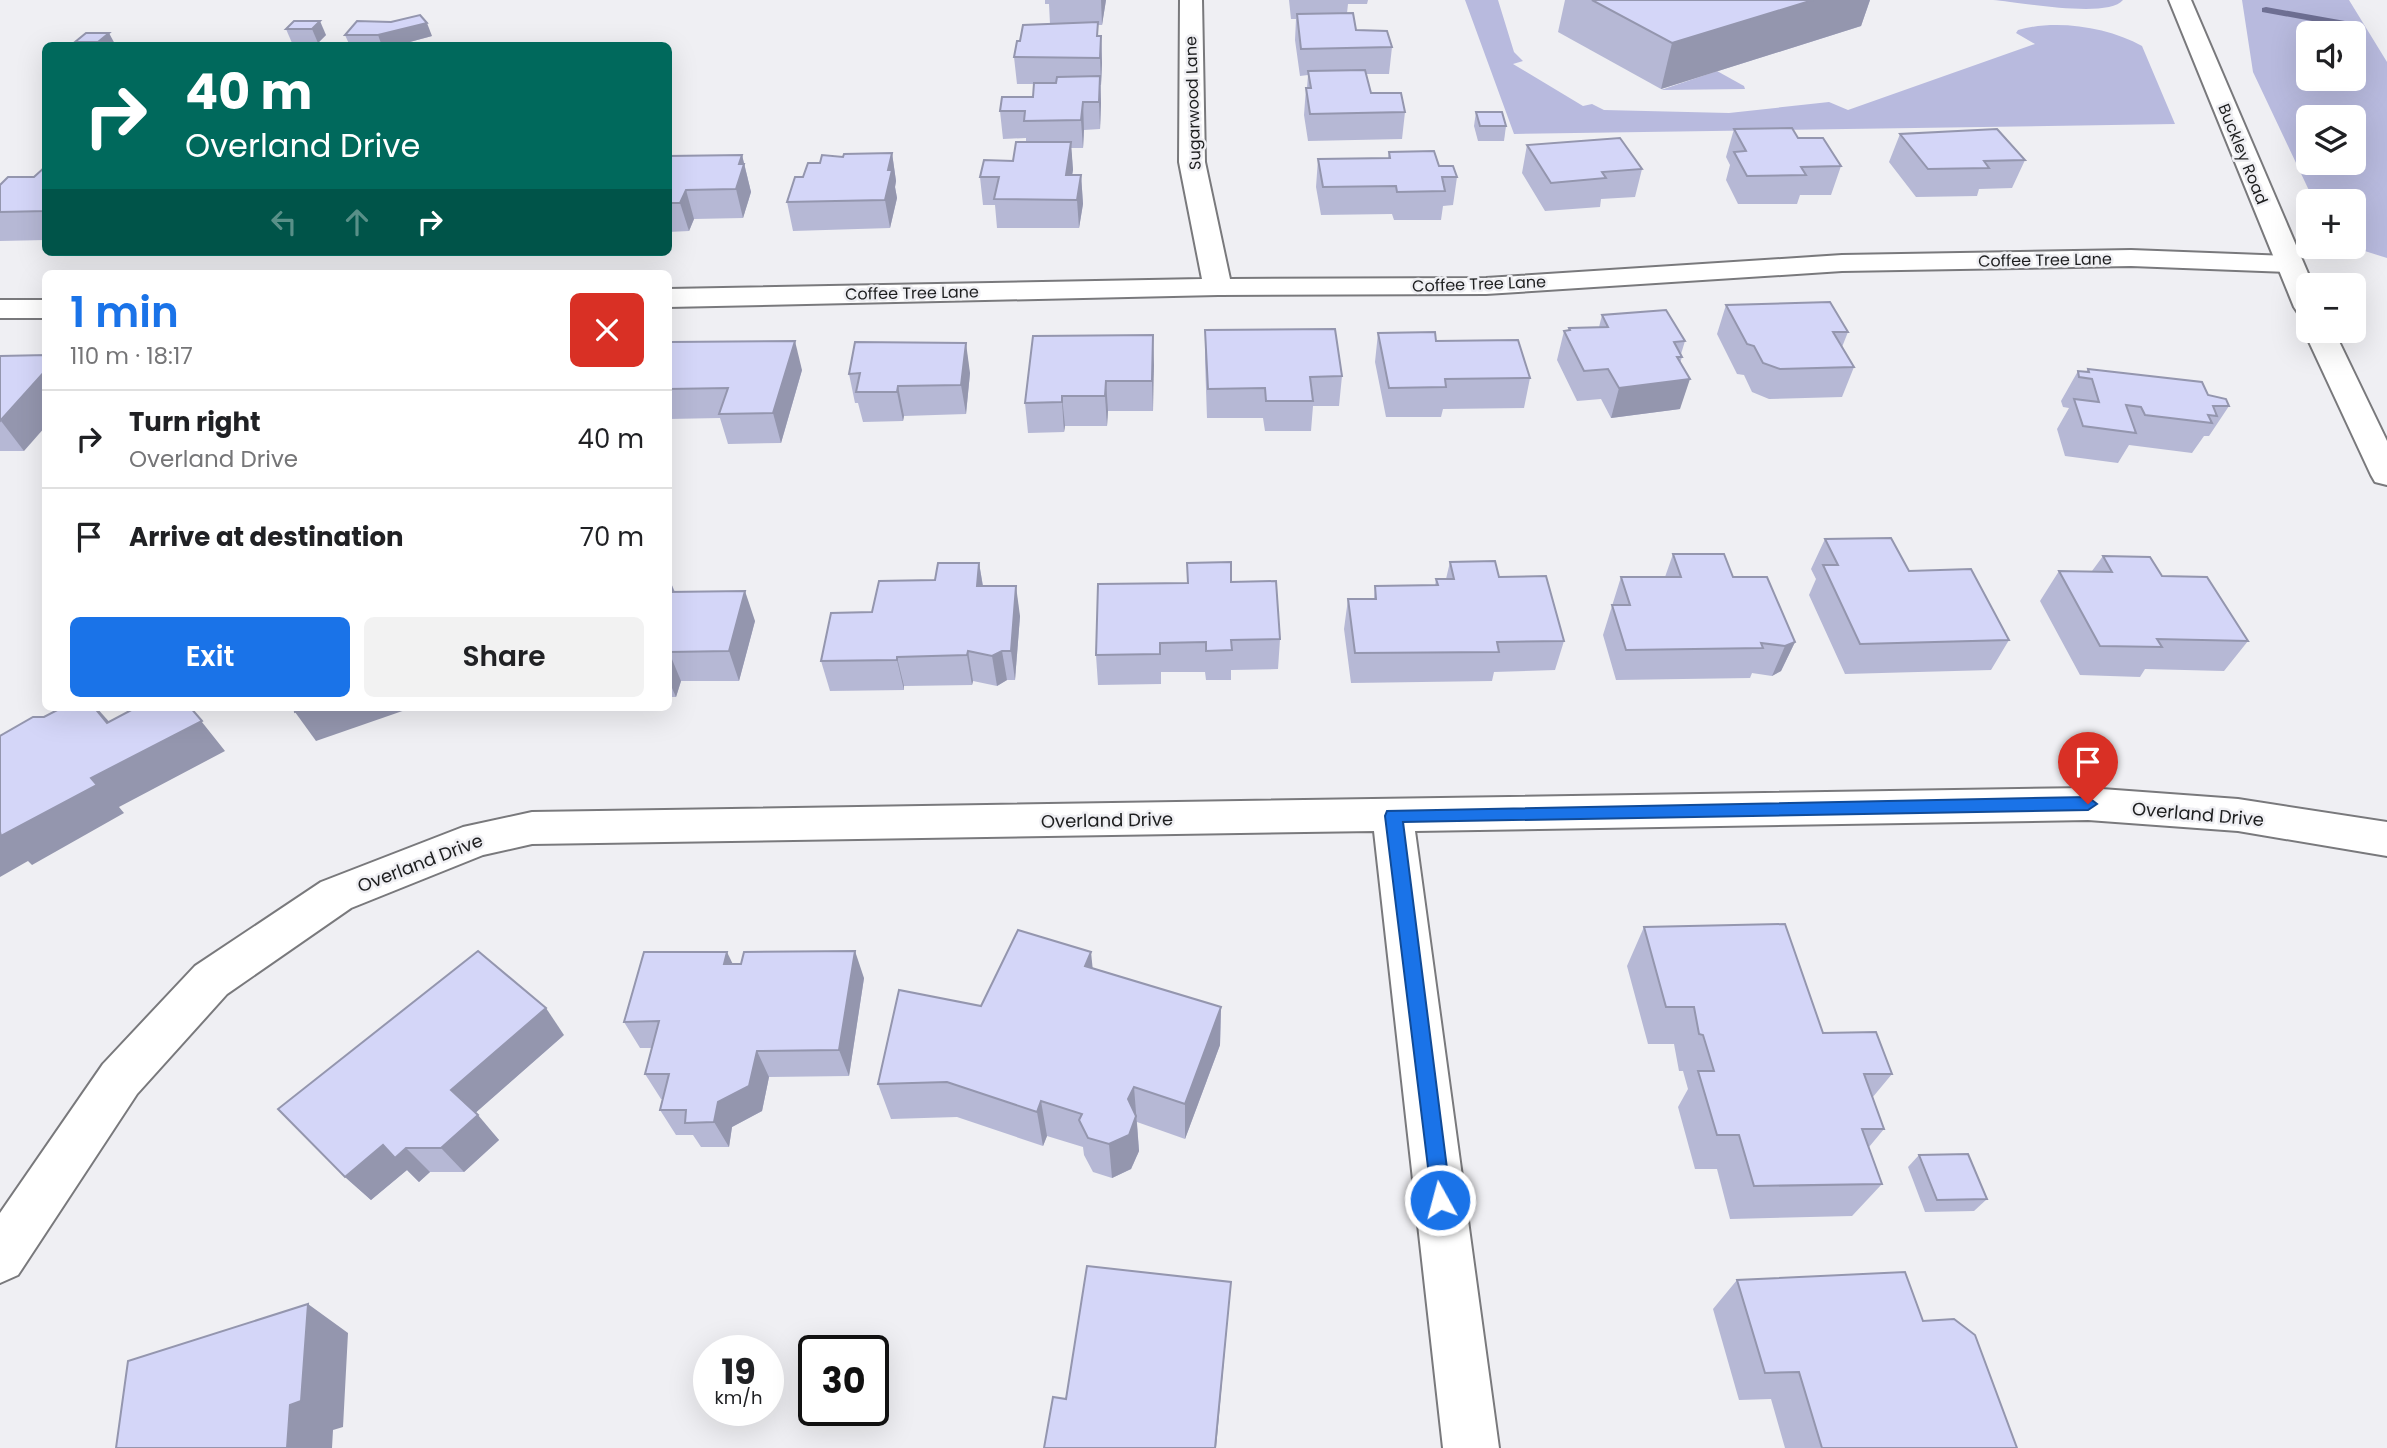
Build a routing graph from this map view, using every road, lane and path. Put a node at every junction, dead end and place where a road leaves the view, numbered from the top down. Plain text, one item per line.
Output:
1 (1191, 0) edge
2 (2180, 0) edge
3 (2288, 264) junction
4 (2296, 281) edge
5 (1218, 287) junction
6 (672, 298) edge
7 (0, 309) edge
8 (42, 309) edge
9 (2325, 343) edge
10 (2387, 475) edge
11 (1393, 816) junction
12 (2387, 839) edge
13 (0, 1257) edge
14 (1471, 1448) edge

1 - 5 street, Sugarwood Lane
2 - 3 street, Buckley Road
3 - 4 street, Buckley Road
3 - 5 street, Coffee Tree Lane
5 - 6 street, Coffee Tree Lane
7 - 8 street
9 - 10 street
11 - 12 street, Overland Drive
11 - 13 street, Overland Drive
11 - 14 street

